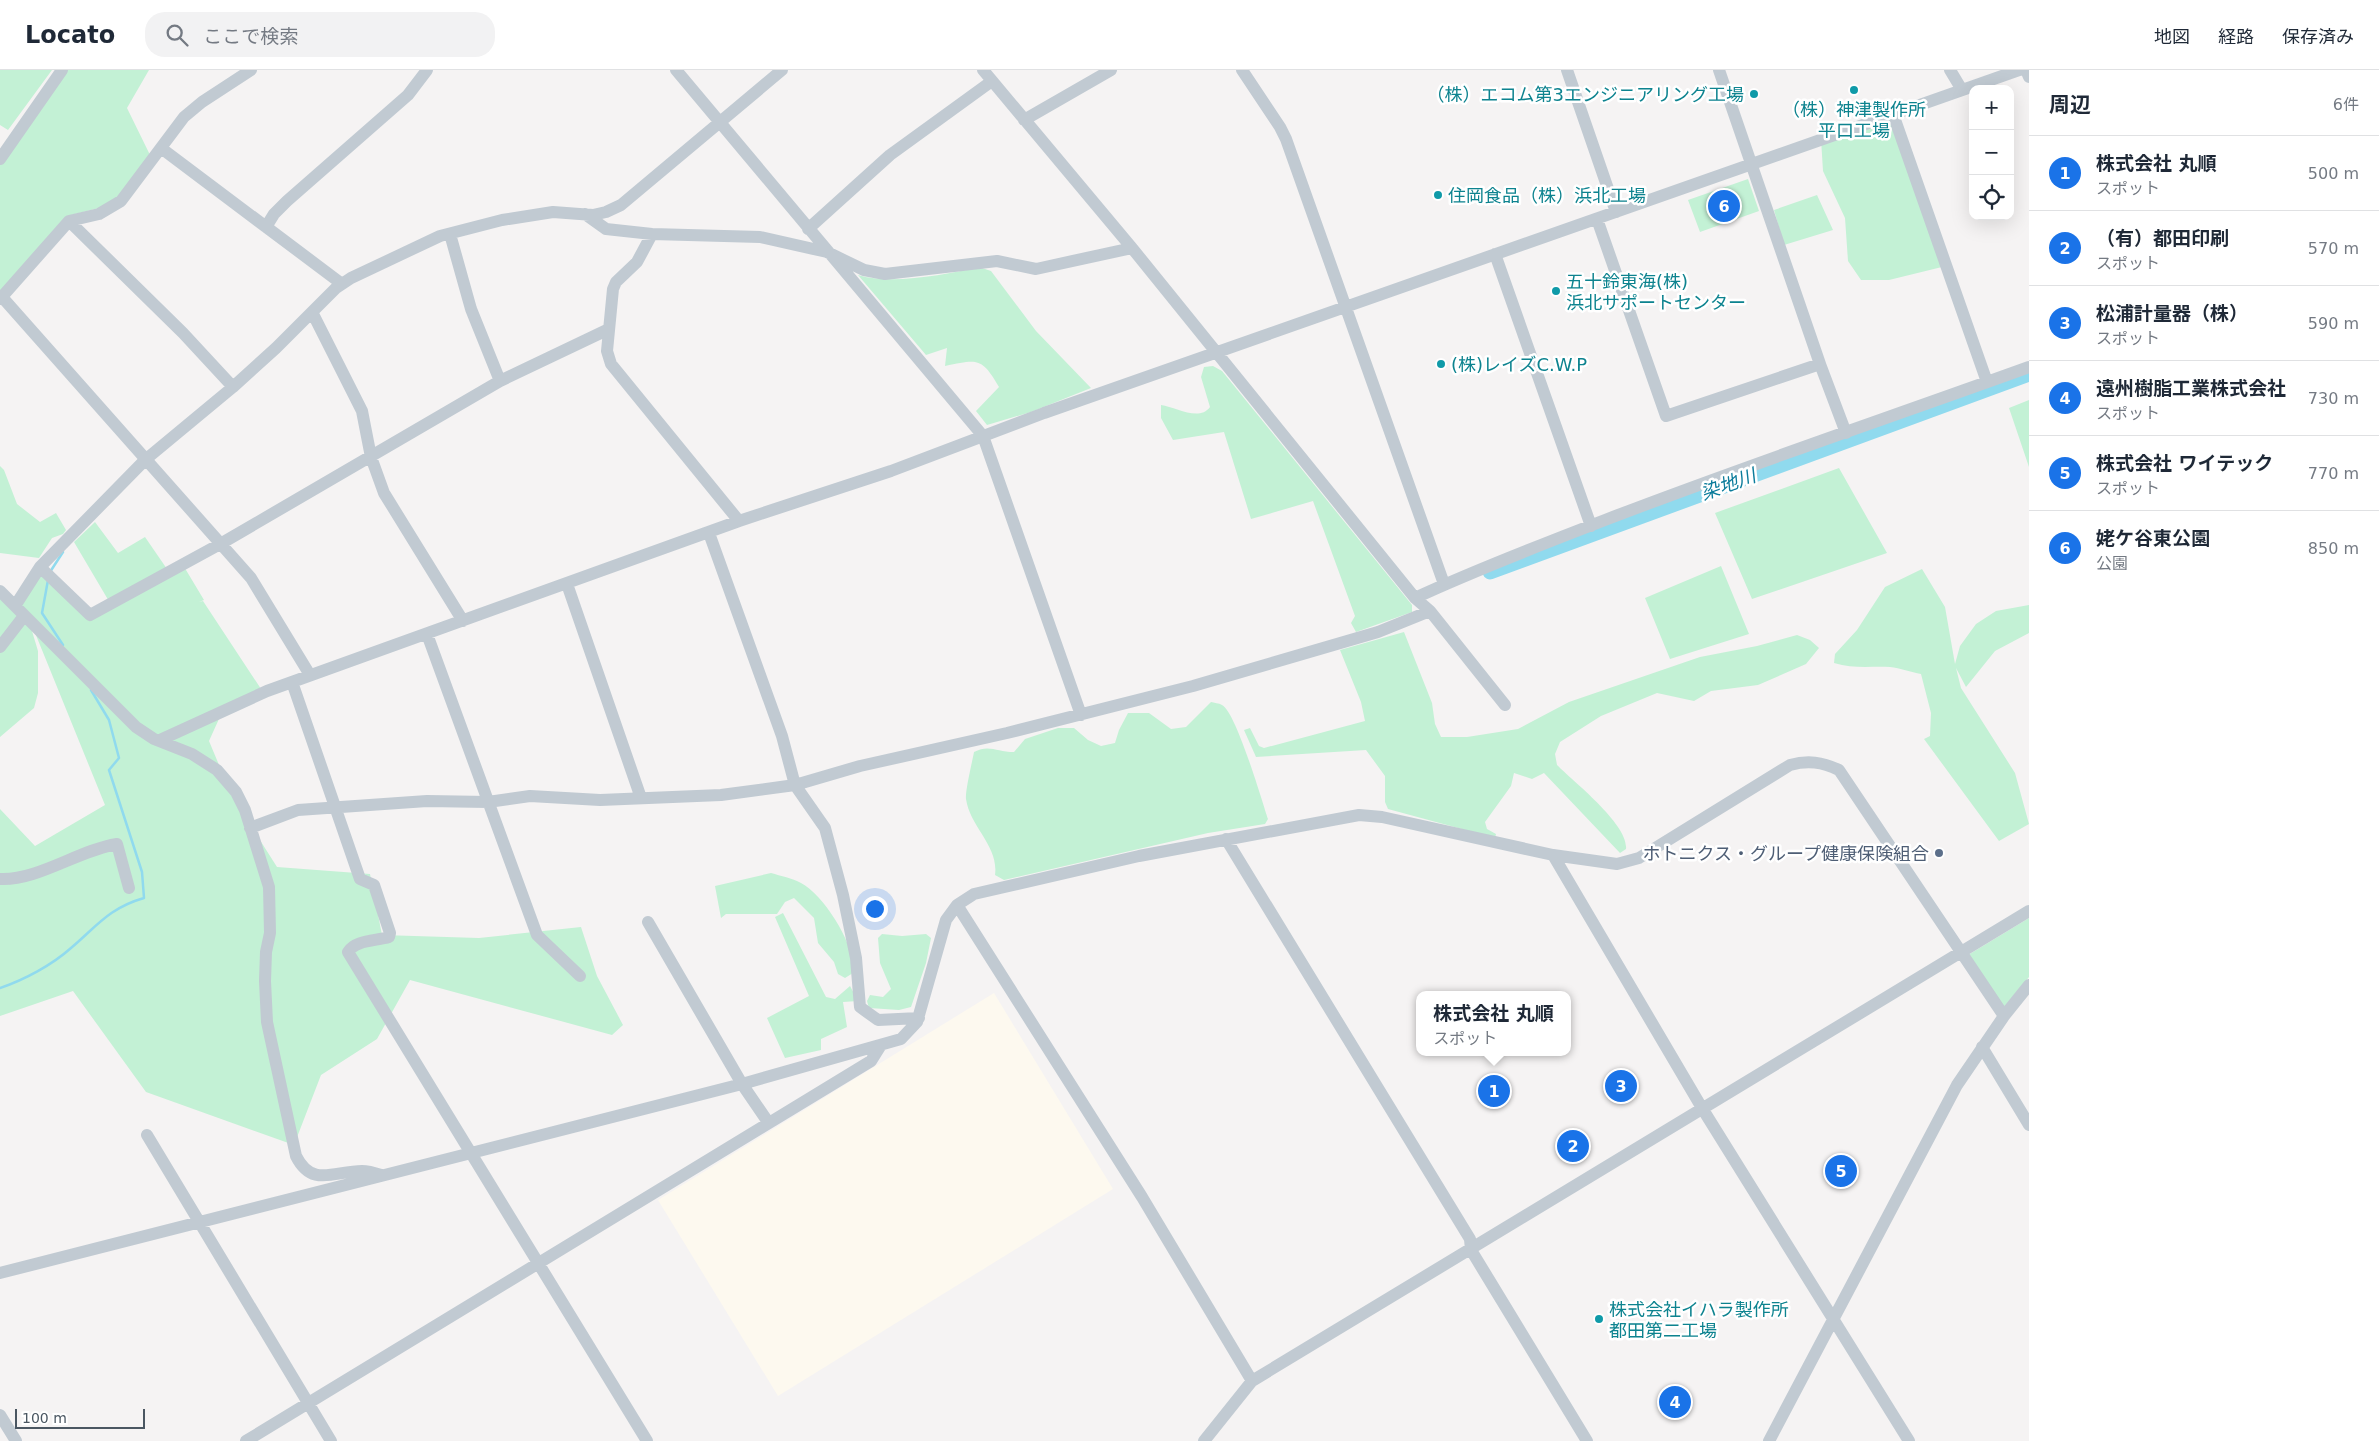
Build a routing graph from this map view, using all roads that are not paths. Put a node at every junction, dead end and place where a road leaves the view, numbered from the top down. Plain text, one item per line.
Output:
1 (62, 70) edge
2 (251, 70) edge
3 (427, 70) edge
4 (676, 70) edge
5 (782, 70) edge
6 (983, 70) edge
7 (1111, 70) edge
8 (1242, 70) edge
9 (1567, 70) edge
10 (1719, 70) edge
11 (1950, 70) edge
12 (2019, 70) edge
13 (2026, 70) edge
14 (2029, 77) edge
15 (992, 81) junction
16 (1962, 90) junction
17 (1893, 114) junction
18 (1024, 120) junction
19 (719, 122) junction
20 (161, 148) junction
21 (0, 159) edge
22 (1752, 164) junction
23 (1616, 212) junction
24 (585, 214) junction
25 (1597, 219) junction
26 (69, 221) junction
27 (266, 227) junction
28 (808, 229) junction
29 (450, 234) junction
30 (652, 234) junction
31 (1132, 248) junction
32 (827, 252) junction
33 (1495, 254) junction
34 (342, 284) junction
35 (1, 298) edge
36 (1347, 308) junction
37 (312, 312) junction
38 (609, 329) junction
39 (1217, 353) junction
40 (1820, 364) junction
41 (2029, 367) edge
42 (500, 382) junction
43 (1987, 382) junction
44 (232, 387) junction
45 (1846, 433) junction
46 (983, 436) junction
47 (371, 457) junction
48 (145, 460) junction
49 (739, 521) junction
50 (1591, 526) junction
51 (709, 533) junction
52 (222, 543) junction
53 (40, 567) junction
54 (567, 584) junction
55 (1444, 584) junction
56 (0, 590) edge
57 (1416, 598) junction
58 (20, 611) junction
59 (1430, 612) junction
60 (463, 621) junction
61 (428, 634) junction
62 (0, 646) edge
63 (310, 675) junction
64 (292, 682) junction
65 (1505, 705) dead end
66 (1081, 715) junction
67 (160, 740) junction
68 (794, 785) junction
69 (641, 798) junction
70 (488, 802) junction
71 (336, 808) junction
72 (250, 828) junction
73 (1226, 839) junction
74 (1553, 856) junction
75 (0, 880) edge
76 (129, 888) dead end
77 (957, 905) junction
78 (2029, 911) edge
79 (648, 922) dead end
80 (1960, 954) junction
81 (580, 976) dead end
82 (2029, 985) edge
83 (2004, 1016) junction
84 (919, 1018) junction
85 (881, 1046) junction
86 (1982, 1047) junction
87 (742, 1084) junction
88 (1702, 1108) junction
89 (768, 1122) junction
90 (2029, 1125) edge
91 (146, 1135) dead end
92 (471, 1154) junction
93 (383, 1176) junction
94 (198, 1223) junction
95 (1471, 1250) junction
96 (538, 1263) junction
97 (0, 1273) edge
98 (1834, 1319) junction
99 (1252, 1381) junction
100 (308, 1403) junction
101 (0, 1415) edge
102 (16, 1441) edge
103 (246, 1441) edge
104 (331, 1441) edge
105 (647, 1441) edge
106 (1204, 1441) edge
107 (1588, 1441) edge
108 (1769, 1441) edge
109 (1910, 1441) edge

1 - 21 street
2 - 20 street
3 - 27 street
4 - 19 street
5 - 19 street
6 - 15 street
7 - 18 street
8 - 36 street
9 - 23 street
10 - 22 street
11 - 16 street
12 - 16 street
13 - 14 street
15 - 18 street
15 - 28 street
16 - 17 street
17 - 22 street
17 - 43 street
18 - 31 street
19 - 24 street
19 - 28 street
20 - 26 street
20 - 27 street
22 - 23 street
22 - 40 street
23 - 25 street
24 - 29 street
24 - 30 street
25 - 33 street
25 - 40 street
26 - 35 street
26 - 44 street
27 - 34 street
28 - 32 street
29 - 34 street
29 - 42 street
30 - 32 street
30 - 38 street
31 - 32 street
31 - 39 street
32 - 46 street
33 - 36 street
33 - 50 street
34 - 37 street
35 - 48 street
36 - 39 street
36 - 55 street
37 - 44 street
37 - 47 street
38 - 42 street
38 - 49 street
39 - 46 street
39 - 57 street
40 - 45 street
41 - 43 street
42 - 47 street
43 - 45 street
44 - 48 street
45 - 50 street
46 - 49 street
46 - 66 street
47 - 52 street
47 - 60 street
48 - 52 street
48 - 53 street
49 - 51 street
50 - 55 street
51 - 54 street
51 - 68 street
52 - 53 street
52 - 63 street
53 - 58 street
54 - 60 street
54 - 69 street
55 - 57 street
56 - 58 street
57 - 59 street
58 - 62 street
58 - 67 street
59 - 65 street
59 - 66 street
60 - 61 street
61 - 63 street
61 - 70 street
63 - 64 street
64 - 67 street
64 - 71 street
66 - 68 street
67 - 72 street
68 - 69 street
68 - 84 street
69 - 70 street
70 - 71 street
70 - 81 street
71 - 72 street
71 - 92 street
72 - 93 street
73 - 74 street
73 - 77 street
73 - 95 street
74 - 80 street
74 - 88 street
75 - 76 street
77 - 84 street
77 - 99 street
78 - 80 street
79 - 87 street
80 - 83 street
80 - 88 street
82 - 83 street
83 - 86 street
84 - 85 street
85 - 87 street
85 - 89 street
86 - 90 street
86 - 98 street
87 - 89 street
87 - 92 street
88 - 95 street
88 - 98 street
89 - 96 street
91 - 94 street
92 - 93 street
92 - 96 street
93 - 94 street
94 - 97 street
94 - 100 street
95 - 99 street
95 - 107 street
96 - 100 street
96 - 105 street
98 - 108 street
98 - 109 street
99 - 106 street
100 - 103 street
100 - 104 street
101 - 102 street

